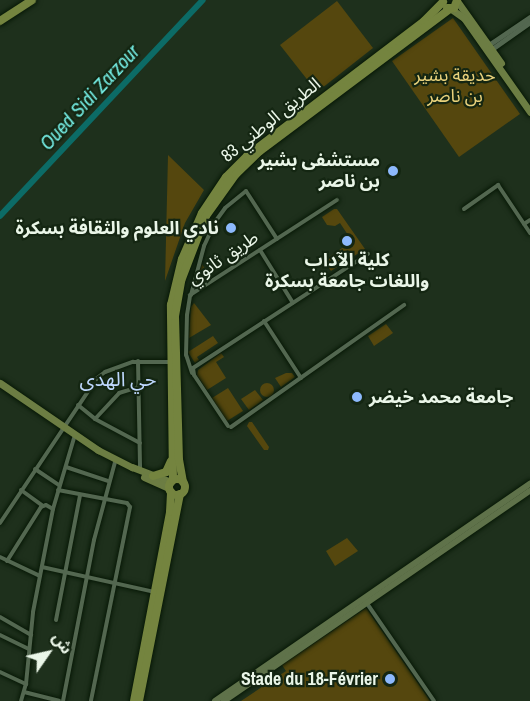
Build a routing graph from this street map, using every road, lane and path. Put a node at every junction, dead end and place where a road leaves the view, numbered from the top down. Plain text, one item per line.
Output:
1 (24, 0) edge
2 (32, 0) edge
3 (443, 1) edge
4 (457, 1) edge
5 (451, 9) junction
6 (0, 16) edge
7 (530, 17) edge
8 (0, 21) edge
9 (530, 22) edge
10 (488, 48) junction
11 (530, 104) edge
12 (530, 112) edge
13 (337, 200) dead end
14 (464, 208) dead end
15 (530, 220) edge
16 (524, 224) junction
17 (530, 233) edge
18 (277, 239) junction
19 (260, 250) junction
20 (368, 254) dead end
21 (190, 295) junction
22 (293, 303) junction
23 (404, 305) dead end
24 (264, 321) junction
25 (138, 362) junction
26 (170, 362) junction
27 (192, 373) junction
28 (301, 378) junction
29 (0, 384) edge
30 (139, 387) junction
31 (78, 405) junction
32 (95, 419) junction
33 (62, 428) junction
34 (74, 438) junction
35 (140, 442) junction
36 (172, 457) junction
37 (115, 462) junction
38 (66, 467) junction
39 (35, 469) junction
40 (140, 471) junction
41 (153, 476) junction
42 (108, 481) junction
43 (183, 482) junction
44 (530, 484) edge
45 (171, 486) junction
46 (59, 487) junction
47 (21, 490) junction
48 (530, 491) edge
49 (180, 494) junction
50 (80, 495) junction
51 (104, 498) junction
52 (43, 506) junction
53 (53, 509) junction
54 (0, 523) edge
55 (0, 557) edge
56 (8, 561) junction
57 (42, 567) junction
58 (64, 571) junction
59 (40, 576) junction
60 (86, 576) junction
61 (114, 582) junction
62 (155, 592) junction
63 (365, 601) junction
64 (0, 617) edge
65 (56, 620) dead end
66 (31, 634) junction
67 (0, 635) edge
68 (29, 649) junction
69 (0, 672) edge
70 (26, 684) junction
71 (24, 692) junction
72 (21, 701) edge
73 (61, 701) edge
74 (91, 701) edge
75 (134, 701) edge
76 (140, 701) edge
77 (214, 701) edge
78 (224, 701) edge
79 (434, 701) edge

1 - 6 highway
2 - 8 highway
3 - 5 highway
3 - 26 highway, الطريق الوطني 83
4 - 5 highway, الطريق الوطني 83
4 - 10 main road
5 - 10 main road
5 - 43 highway, الطريق الوطني 83
7 - 10 street
9 - 10 street
10 - 11 main road
10 - 12 main road
13 - 18 street, طريق ثانوي
14 - 16 street
15 - 16 street
16 - 17 street
18 - 19 street, طريق ثانوي
18 - 21 street
19 - 21 street, طريق ثانوي
19 - 22 street
20 - 22 street
21 - 27 street, طريق ثانوي
22 - 24 street
23 - 28 street
24 - 27 street
24 - 28 street
25 - 26 street
25 - 30 street
25 - 31 street
26 - 36 highway, الطريق الوطني 83
27 - 28 street
29 - 33 main road
30 - 32 street
30 - 35 street
31 - 32 street
31 - 33 street
32 - 35 street
33 - 34 main road
33 - 39 street
33 - 40 main road
34 - 37 main road
34 - 38 street
35 - 40 street
36 - 41 highway
36 - 45 highway, الطريق الوطني 83
37 - 42 street
37 - 45 main road
38 - 42 street
38 - 46 street
39 - 46 street
39 - 47 street
40 - 41 main road
41 - 45 main road
42 - 51 street
43 - 45 highway
43 - 49 highway
44 - 63 main road
45 - 49 highway
45 - 62 highway, الطريق الوطني 83
46 - 50 street
46 - 53 street
47 - 52 street
47 - 54 street
48 - 63 main road
49 - 76 highway
50 - 51 street
50 - 58 street
51 - 60 street
51 - 61 street
52 - 53 street
52 - 56 street
53 - 57 street
55 - 56 street
56 - 59 street
57 - 58 street
57 - 59 street
58 - 60 street
58 - 65 street
59 - 66 street
60 - 61 street
60 - 73 street
61 - 62 street
61 - 74 street
62 - 75 highway, الطريق الوطني 83
63 - 77 main road
63 - 78 main road
63 - 79 street
64 - 66 street
66 - 68 street
67 - 68 street
68 - 70 street
69 - 70 street
70 - 71 street
71 - 72 street
71 - 73 street

